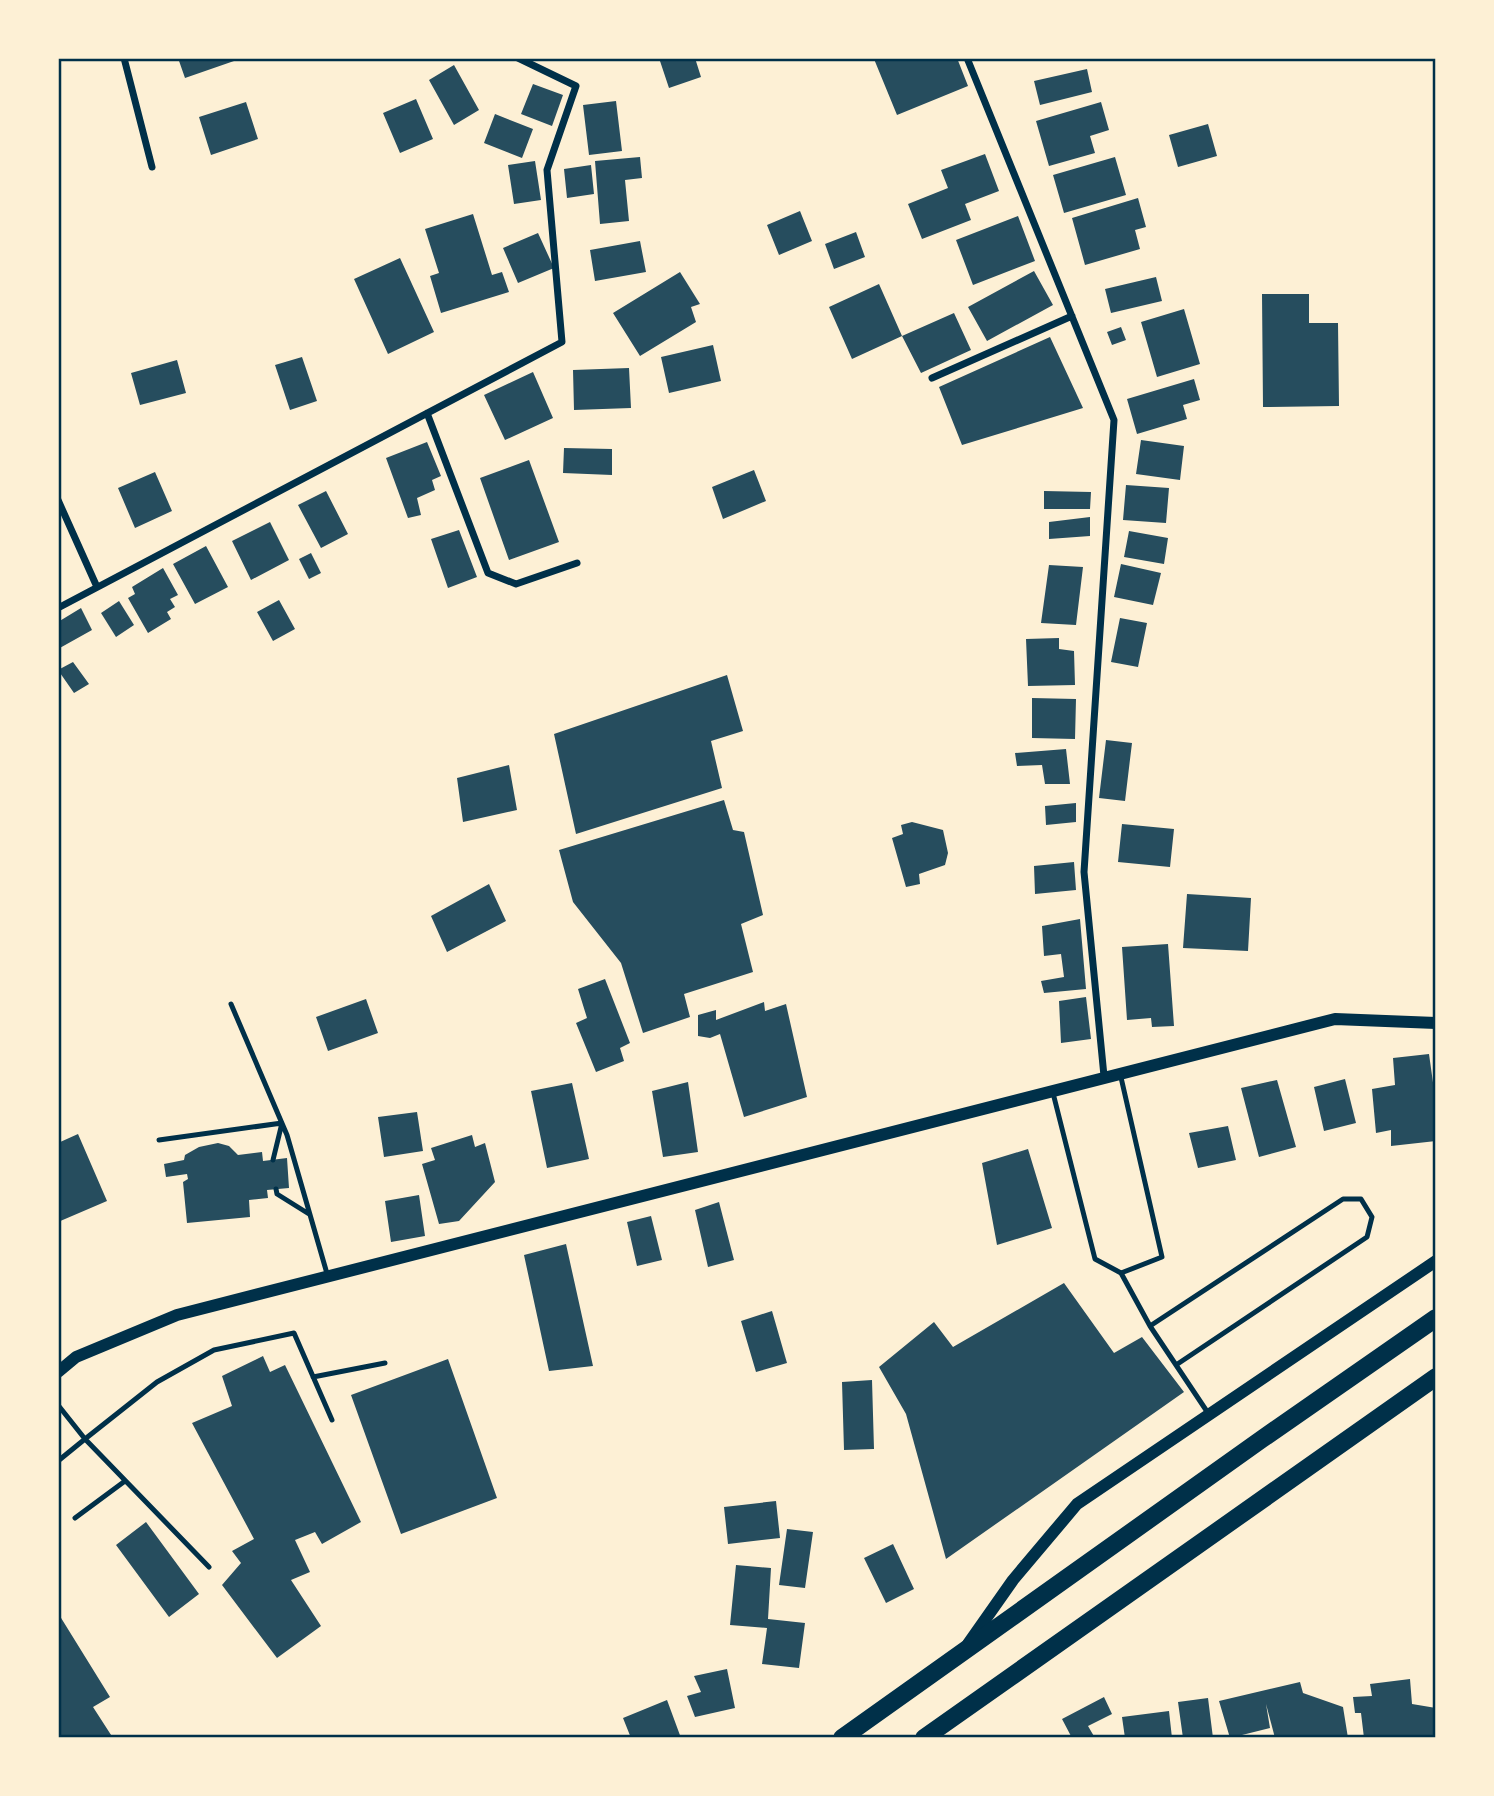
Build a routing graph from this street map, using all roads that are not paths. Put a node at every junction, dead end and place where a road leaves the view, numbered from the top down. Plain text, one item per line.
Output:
1 (124, 58) edge
2 (518, 58) edge
3 (967, 58) edge
4 (152, 167) dead end
5 (1072, 316) junction
6 (932, 379) dead end
7 (427, 413) junction
8 (58, 500) edge
9 (577, 563) dead end
10 (97, 587) junction
11 (58, 608) edge
12 (231, 1004) dead end
13 (1436, 1023) edge
14 (1119, 1073) junction
15 (1104, 1076) junction
16 (1053, 1090) junction
17 (282, 1123) junction
18 (159, 1140) dead end
19 (273, 1160) dead end
20 (276, 1189) dead end
21 (310, 1215) junction
22 (1436, 1261) edge
23 (1121, 1273) junction
24 (328, 1277) junction
25 (1436, 1318) edge
26 (1150, 1325) junction
27 (385, 1363) dead end
28 (1176, 1365) junction
29 (58, 1371) edge
30 (313, 1377) junction
31 (1436, 1377) edge
32 (58, 1405) edge
33 (1209, 1415) junction
34 (332, 1420) dead end
35 (85, 1439) junction
36 (58, 1461) edge
37 (125, 1481) junction
38 (75, 1518) dead end
39 (209, 1567) dead end
40 (961, 1654) junction
41 (842, 1738) edge
42 (924, 1738) edge

1 - 4 street
2 - 7 street
3 - 5 street
5 - 6 street
5 - 15 street
7 - 9 street
7 - 10 street
8 - 10 street
10 - 11 street
12 - 17 lane
13 - 14 street
14 - 15 street
14 - 23 lane
15 - 16 street
16 - 23 lane
16 - 24 street
17 - 18 lane
17 - 19 lane
17 - 21 lane
20 - 21 lane
21 - 24 lane
22 - 33 street
23 - 26 lane
24 - 29 street
25 - 40 main road
26 - 28 lane
26 - 28 lane
27 - 30 lane
28 - 33 lane
30 - 34 lane
30 - 35 lane
31 - 42 main road
32 - 35 lane
33 - 40 street
35 - 36 lane
35 - 37 lane
37 - 38 lane
37 - 39 lane
40 - 41 main road

